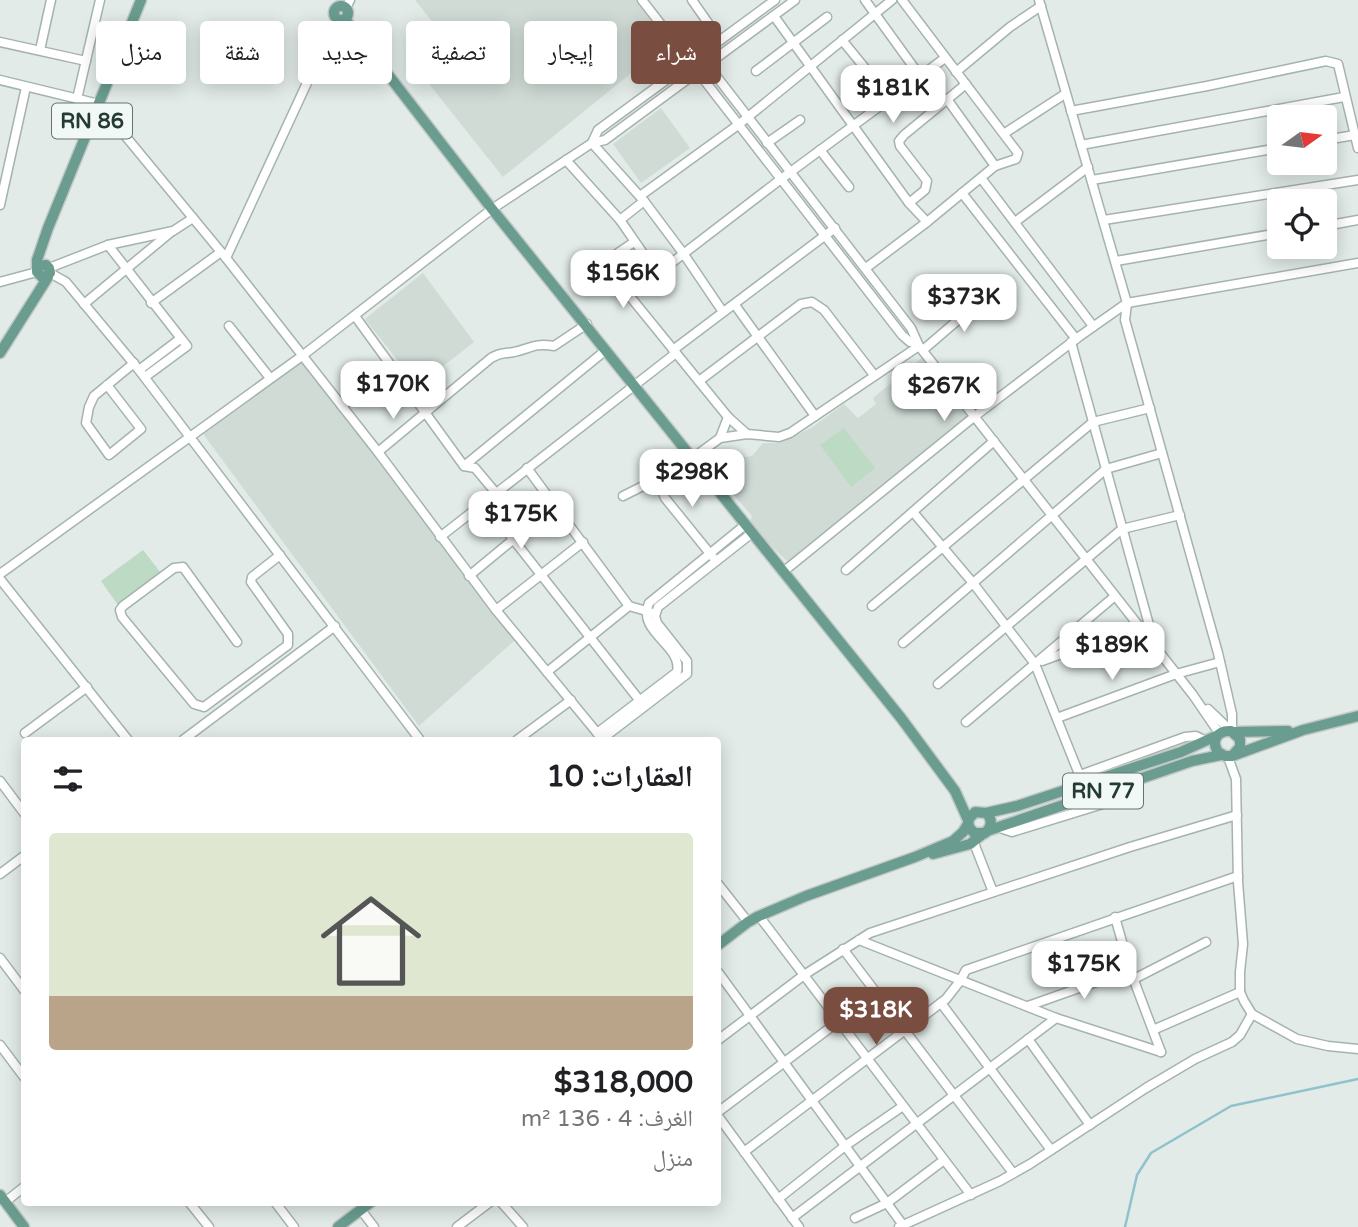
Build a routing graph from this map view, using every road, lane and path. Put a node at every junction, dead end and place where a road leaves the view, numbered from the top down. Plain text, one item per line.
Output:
1 (51, 0) edge
2 (100, 0) edge
3 (141, 0) edge
4 (642, 0) edge
5 (692, 0) edge
6 (775, 0) edge
7 (795, 0) edge
8 (864, 0) edge
9 (891, 0) edge
10 (902, 0) edge
11 (1040, 3) edge
12 (341, 9) edge
13 (875, 13) junction
14 (774, 16) junction
15 (827, 18) dead end
16 (658, 21) edge
17 (707, 21) edge
18 (721, 39) edge
19 (842, 40) junction
20 (0, 42) edge
21 (794, 43) junction
22 (40, 50) junction
23 (721, 55) edge
24 (945, 58) junction
25 (86, 61) junction
26 (811, 66) junction
27 (757, 71) dead end
28 (956, 72) junction
29 (869, 73) dead end
30 (920, 76) junction
31 (0, 80) edge
32 (721, 82) edge
33 (660, 84) edge
34 (681, 84) edge
35 (706, 84) edge
36 (966, 84) junction
37 (26, 87) junction
38 (1066, 94) junction
39 (1345, 97) junction
40 (77, 99) junction
41 (947, 99) junction
42 (99, 104) junction
43 (1071, 111) junction
44 (747, 118) junction
45 (800, 120) dead end
46 (738, 125) junction
47 (853, 125) junction
48 (1005, 134) junction
49 (1355, 135) junction
50 (1337, 138) edge
51 (767, 143) junction
52 (592, 144) junction
53 (1081, 145) junction
54 (1358, 148) edge
55 (820, 150) junction
56 (1267, 150) edge
57 (566, 160) junction
58 (995, 166) junction
59 (1088, 167) junction
60 (790, 172) junction
61 (981, 178) junction
62 (3, 179) edge
63 (781, 179) junction
64 (1092, 180) junction
65 (1358, 180) edge
66 (849, 187) dead end
67 (962, 193) junction
68 (642, 199) junction
69 (909, 203) junction
70 (0, 205) edge
71 (492, 209) junction
72 (193, 218) junction
73 (620, 220) junction
74 (1104, 220) junction
75 (1358, 220) edge
76 (927, 222) junction
77 (1015, 222) junction
78 (1337, 224) edge
79 (835, 228) junction
80 (173, 230) junction
81 (1267, 235) edge
82 (824, 236) junction
83 (635, 242) junction
84 (108, 245) junction
85 (683, 253) junction
86 (223, 255) junction
87 (1116, 261) junction
88 (1358, 263) edge
89 (866, 268) junction
90 (126, 269) junction
91 (43, 271) junction
92 (656, 272) junction
93 (0, 282) edge
94 (628, 294) junction
95 (987, 295) dead end
96 (151, 303) junction
97 (1127, 303) junction
98 (84, 304) junction
99 (735, 304) junction
100 (723, 313) junction
101 (355, 316) junction
102 (587, 324) junction
103 (229, 326) dead end
104 (1093, 326) junction
105 (757, 337) junction
106 (1073, 341) junction
107 (920, 347) junction
108 (606, 350) junction
109 (674, 351) junction
110 (0, 354) edge
111 (302, 356) junction
112 (392, 366) junction
113 (139, 370) junction
114 (874, 375) junction
115 (270, 378) junction
116 (699, 381) junction
117 (107, 385) junction
118 (633, 385) junction
119 (342, 406) junction
120 (1150, 408) junction
121 (426, 413) junction
122 (815, 416) junction
123 (975, 416) junction
124 (728, 417) junction
125 (1093, 422) junction
126 (747, 434) junction
127 (190, 438) junction
128 (720, 438) junction
129 (994, 441) junction
130 (378, 452) junction
131 (1162, 453) junction
132 (691, 459) junction
133 (464, 466) junction
134 (527, 468) junction
135 (1106, 469) junction
136 (1024, 479) junction
137 (662, 484) junction
138 (496, 493) junction
139 (623, 496) dead end
140 (484, 502) junction
141 (555, 505) junction
142 (913, 512) junction
143 (1052, 515) junction
144 (1180, 515) junction
145 (748, 529) junction
146 (1122, 529) junction
147 (440, 537) junction
148 (514, 539) junction
149 (583, 542) junction
150 (943, 547) junction
151 (709, 553) junction
152 (280, 555) junction
153 (1086, 559) junction
154 (716, 561) junction
155 (846, 570) dead end
156 (783, 572) junction
157 (540, 575) junction
158 (0, 576) edge
159 (469, 576) junction
160 (973, 583) junction
161 (1115, 596) junction
162 (629, 606) junction
163 (872, 606) dead end
164 (496, 610) junction
165 (646, 611) junction
166 (656, 612) junction
167 (335, 626) junction
168 (1007, 626) junction
169 (1138, 626) junction
170 (590, 638) junction
171 (237, 642) dead end
172 (903, 643) dead end
173 (1155, 648) junction
174 (1220, 662) junction
175 (1035, 664) junction
176 (547, 671) junction
177 (1176, 674) junction
178 (938, 684) dead end
179 (87, 687) junction
180 (1194, 695) junction
181 (571, 700) junction
182 (640, 701) junction
183 (1358, 716) edge
184 (1057, 718) junction
185 (966, 722) dead end
186 (1303, 730) junction
187 (1232, 731) junction
188 (25, 733) dead end
189 (126, 737) edge
190 (187, 737) edge
191 (418, 737) edge
192 (521, 737) edge
193 (601, 737) edge
194 (1214, 737) junction
195 (1227, 756) junction
196 (1082, 780) junction
197 (0, 781) edge
198 (955, 791) junction
199 (21, 809) edge
200 (984, 812) junction
201 (1237, 815) junction
202 (968, 822) junction
203 (985, 832) junction
204 (974, 843) junction
205 (915, 857) junction
206 (21, 858) edge
207 (0, 874) edge
208 (1238, 876) junction
209 (721, 888) edge
210 (993, 892) junction
211 (760, 916) junction
212 (1115, 917) junction
213 (748, 922) junction
214 (859, 940) junction
215 (1206, 942) dead end
216 (721, 943) edge
217 (843, 949) junction
218 (0, 958) edge
219 (1130, 970) junction
220 (804, 975) junction
221 (721, 976) edge
222 (1134, 979) junction
223 (960, 981) junction
224 (21, 986) edge
225 (1240, 992) junction
226 (941, 1003) junction
227 (1028, 1006) junction
228 (1252, 1014) junction
229 (750, 1016) junction
230 (1056, 1018) junction
231 (839, 1021) junction
232 (905, 1030) junction
233 (1153, 1030) junction
234 (721, 1038) edge
235 (1028, 1039) junction
236 (0, 1045) edge
237 (1358, 1049) edge
238 (867, 1059) junction
239 (785, 1063) junction
240 (991, 1068) junction
241 (21, 1073) edge
242 (956, 1094) junction
243 (812, 1101) junction
244 (903, 1106) junction
245 (721, 1112) edge
246 (721, 1118) edge
247 (916, 1124) junction
248 (1090, 1125) junction
249 (845, 1146) junction
250 (1051, 1150) junction
251 (744, 1152) junction
252 (944, 1160) junction
253 (860, 1167) junction
254 (1013, 1173) junction
255 (21, 1189) edge
256 (971, 1195) junction
257 (778, 1199) junction
258 (2, 1201) edge
259 (887, 1203) junction
260 (192, 1206) edge
261 (278, 1206) edge
262 (366, 1206) edge
263 (485, 1206) edge
264 (505, 1206) edge
265 (361, 1210) junction
266 (792, 1218) junction
267 (855, 1218) dead end
268 (901, 1226) edge
269 (24, 1227) edge
270 (209, 1227) edge
271 (294, 1227) edge
272 (338, 1227) edge
273 (374, 1227) edge
274 (457, 1227) edge
275 (523, 1227) edge
276 (799, 1227) edge

1 - 22 street
2 - 25 street
3 - 42 main road, RN 86
4 - 16 street
5 - 17 street
6 - 18 street
7 - 14 street
8 - 13 street
9 - 13 street
10 - 24 street
11 - 28 street
11 - 38 street
12 - 71 main road
12 - 86 street
13 - 19 street
13 - 30 street
14 - 21 street
14 - 23 street
15 - 21 street
19 - 26 street
19 - 29 street
20 - 22 street
21 - 26 street
21 - 27 street
22 - 25 street
24 - 28 street
24 - 30 street
25 - 40 street
26 - 44 street
26 - 47 street
28 - 36 street
30 - 47 street
31 - 37 street
32 - 44 street
33 - 52 street
34 - 52 street
35 - 46 street
36 - 41 street
36 - 48 street
37 - 40 street
37 - 62 street
38 - 43 street
38 - 48 street
39 - 43 street
39 - 49 street
39 - 53 street
40 - 42 street
41 - 58 street
41 - 69 street
42 - 72 street
42 - 91 main road, RN 86
43 - 53 street
44 - 46 street
44 - 51 street
45 - 51 street
46 - 63 street
46 - 68 street
47 - 55 street
47 - 69 street
48 - 58 street
49 - 50 street
49 - 54 street
51 - 60 street
52 - 57 street
52 - 68 street
53 - 59 street
55 - 60 street
55 - 66 street
56 - 64 street
57 - 71 street
57 - 73 street
58 - 61 street
59 - 64 street
59 - 77 street
60 - 63 street
60 - 79 street
61 - 67 street
61 - 77 street
62 - 70 street
63 - 82 street
63 - 85 street
64 - 74 street
65 - 74 street
67 - 76 street
67 - 106 street
68 - 73 street
68 - 85 street
69 - 76 street
71 - 101 street
71 - 102 main road
72 - 80 street
72 - 86 street
73 - 83 street
74 - 87 street
75 - 78 street
76 - 89 street
77 - 104 street
79 - 82 street
79 - 89 street
80 - 84 street
80 - 90 street
81 - 87 street
82 - 99 street
82 - 107 street
83 - 92 street
83 - 94 street
84 - 90 street
84 - 91 street
85 - 92 street
85 - 100 street
86 - 96 street
86 - 111 street
87 - 97 street
88 - 97 street
89 - 107 street
90 - 96 street
90 - 98 street
91 - 93 street
91 - 98 street
91 - 110 main road, RN 86
92 - 94 street
94 - 109 street
95 - 107 street
96 - 113 street
97 - 104 street
97 - 120 street
98 - 113 street
99 - 100 street
99 - 105 street
100 - 109 street
101 - 111 street
101 - 112 street
102 - 108 main road
102 - 121 street
103 - 115 street
104 - 106 street
105 - 114 street
105 - 116 street
105 - 122 street
106 - 123 street
106 - 125 street
107 - 114 street
107 - 123 street
108 - 118 main road
108 - 133 street
109 - 116 street
109 - 118 street
111 - 115 street
111 - 119 street
112 - 119 street
112 - 121 street
113 - 117 street
113 - 127 street
114 - 122 street
115 - 127 street
116 - 124 street
117 - 117 street
118 - 132 main road
118 - 134 street
119 - 130 street
120 - 125 street
120 - 131 street
121 - 130 street
121 - 133 street
122 - 126 street
123 - 129 street
123 - 156 street
124 - 126 street
124 - 128 street
125 - 135 street
125 - 136 street
126 - 128 street
127 - 152 street
127 - 158 street
128 - 132 street
129 - 136 street
129 - 142 street
130 - 147 street
131 - 135 street
131 - 144 street
132 - 137 street
132 - 145 main road
133 - 138 street
134 - 138 street
134 - 141 street
135 - 143 street
135 - 146 street
136 - 143 street
136 - 150 street
137 - 139 street
137 - 151 street
138 - 140 street
140 - 147 street
140 - 148 street
141 - 148 street
141 - 149 street
142 - 150 street
142 - 155 street
143 - 153 street
143 - 160 street
144 - 146 street
144 - 174 street
145 - 151 street
145 - 154 street
145 - 156 main road
146 - 153 street
146 - 173 street
147 - 159 street
148 - 157 street
148 - 159 street
149 - 157 street
149 - 162 street
150 - 160 street
150 - 163 street
151 - 154 street
151 - 165 street
152 - 167 street
152 - 171 street
153 - 161 street
153 - 168 street
154 - 166 street
156 - 198 main road
157 - 164 street
157 - 170 street
158 - 179 street
159 - 164 street
160 - 168 street
160 - 172 street
161 - 169 street
161 - 175 street
162 - 165 street
162 - 170 street
164 - 176 street
165 - 166 street
165 - 182 street
166 - 193 street
167 - 190 street
167 - 191 street
168 - 175 street
168 - 178 street
169 - 173 street
169 - 175 street
170 - 176 street
170 - 182 street
173 - 177 street
174 - 177 street
174 - 187 street
175 - 184 street
175 - 185 street
176 - 181 street
177 - 180 street
177 - 184 street
179 - 188 street
179 - 189 street
180 - 187 street
180 - 194 street
181 - 192 street
181 - 193 street
182 - 193 street
183 - 186 main road, RN 77
184 - 196 street
186 - 187 main road, RN 77
186 - 195 main road, RN 77
187 - 194 main road, RN 77
187 - 195 main road
194 - 195 main road
194 - 196 main road, RN 77
195 - 201 street
195 - 203 main road, RN 77
196 - 200 main road, RN 77
197 - 199 street
198 - 200 main road
198 - 202 main road
200 - 202 main road
200 - 203 main road
201 - 208 street
201 - 210 street
202 - 203 main road
202 - 205 main road
203 - 204 main road
204 - 205 main road
204 - 210 street
205 - 211 main road
206 - 207 street
208 - 212 street
208 - 225 street
209 - 213 street
210 - 214 street
211 - 213 main road
211 - 220 street
212 - 219 street
212 - 223 street
213 - 216 main road
214 - 217 street
214 - 223 street
215 - 222 street
217 - 220 street
217 - 232 street
218 - 224 street
219 - 222 street
219 - 227 street
220 - 229 street
220 - 231 street
221 - 229 street
222 - 233 street
223 - 226 street
223 - 227 street
225 - 228 street
225 - 233 street
226 - 232 street
226 - 240 street
227 - 230 street
228 - 237 street
228 - 248 street
229 - 234 street
229 - 239 street
230 - 233 street
230 - 235 street
231 - 238 street
231 - 239 street
232 - 238 street
232 - 242 street
235 - 240 street
235 - 248 street
236 - 241 street
238 - 243 street
238 - 244 street
239 - 243 street
239 - 245 street
240 - 242 street
240 - 250 street
242 - 247 street
242 - 254 street
243 - 249 street
243 - 251 street
244 - 247 street
244 - 249 street
246 - 251 street
247 - 252 street
247 - 253 street
248 - 250 street
249 - 253 street
249 - 257 street
250 - 254 street
251 - 257 street
252 - 256 street
252 - 259 street
253 - 259 street
253 - 266 street
254 - 256 street
255 - 258 street
256 - 268 street
257 - 266 street
258 - 269 main road
259 - 267 street
259 - 268 street
260 - 270 street
261 - 271 street
262 - 265 main road
263 - 274 street
264 - 275 street
265 - 272 main road
265 - 273 street
266 - 276 street

